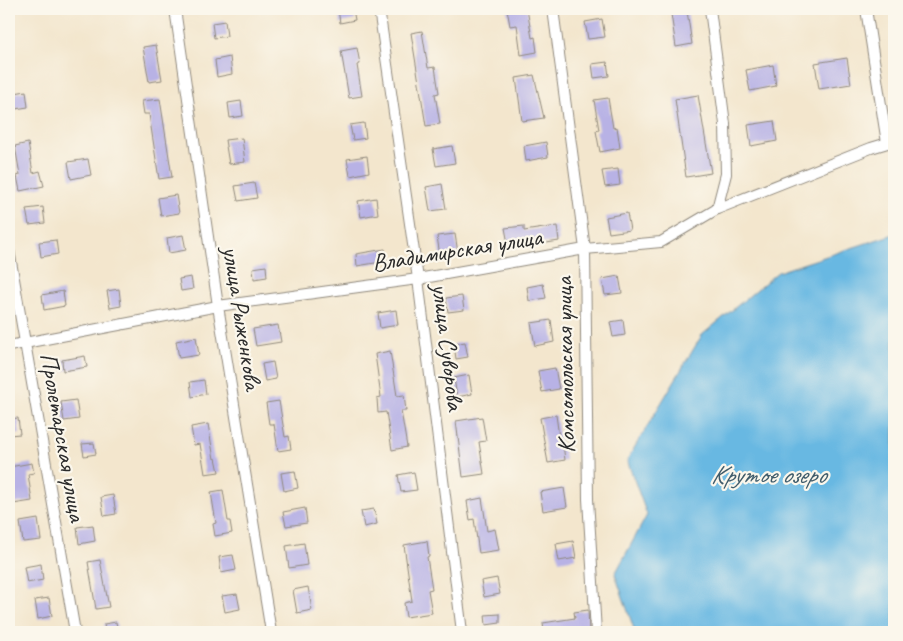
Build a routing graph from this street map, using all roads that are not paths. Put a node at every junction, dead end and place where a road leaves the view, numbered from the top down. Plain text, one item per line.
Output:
1 (175, 9) edge
2 (379, 9) edge
3 (553, 9) edge
4 (710, 9) edge
5 (866, 9) edge
6 (890, 142) edge
7 (717, 209) junction
8 (585, 249) junction
9 (9, 250) edge
10 (418, 279) junction
11 (218, 306) junction
12 (26, 343) junction
13 (9, 346) edge
14 (75, 632) edge
15 (270, 632) edge
16 (462, 632) edge
17 (596, 632) edge

1 - 11 street, улица Рыженкова
2 - 10 street, улица Суворова
3 - 8 street, Комсомольская улица
4 - 7 street
5 - 6 street
6 - 7 street, Владимирская улица
7 - 8 street, Владимирская улица
8 - 10 street, Владимирская улица
8 - 17 street, Комсомольская улица
9 - 12 street, Пролетарская улица
10 - 11 street, Владимирская улица
10 - 16 street, улица Суворова
11 - 12 street, Владимирская улица
11 - 15 street, улица Рыженкова
12 - 13 street, Владимирская улица
12 - 14 street, Пролетарская улица

